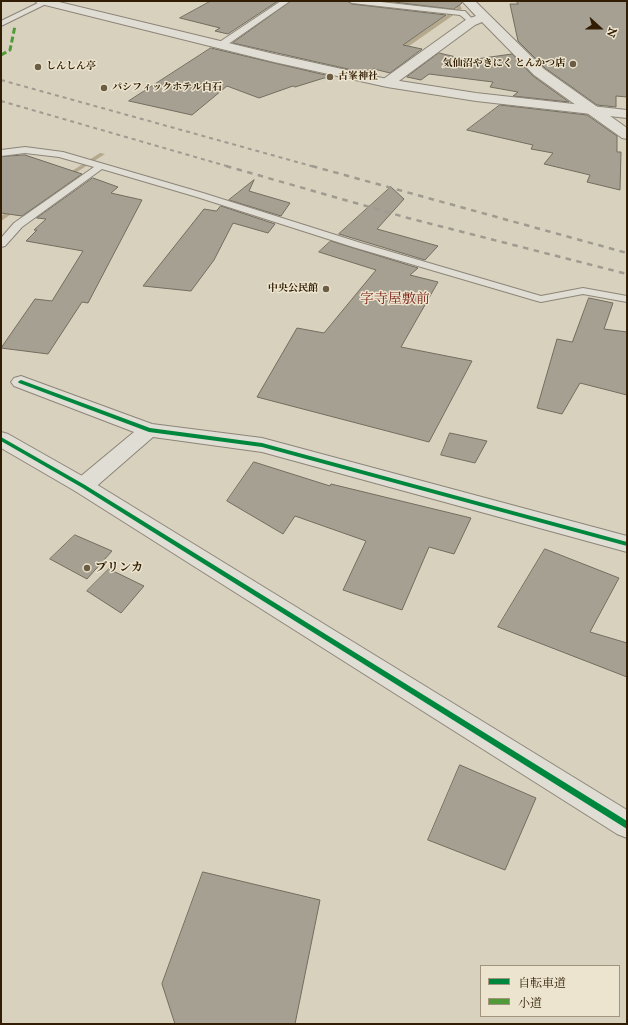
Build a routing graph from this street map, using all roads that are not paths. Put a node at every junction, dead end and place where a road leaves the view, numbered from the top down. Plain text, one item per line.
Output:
1 (286, 1) edge
2 (352, 1) edge
3 (468, 1) edge
4 (43, 2) edge
5 (485, 16) junction
6 (471, 22) junction
7 (1, 24) edge
8 (221, 45) junction
9 (387, 83) junction
10 (593, 111) junction
11 (627, 114) edge
12 (627, 135) edge
13 (1, 153) edge
14 (98, 165) junction
15 (1, 244) edge
16 (627, 298) edge
17 (21, 382) dead end
18 (149, 430) junction
19 (1, 439) edge
20 (83, 486) junction
21 (627, 544) edge
22 (627, 825) edge

1 - 8 lane
2 - 6 lane
3 - 5 street
4 - 7 lane
4 - 8 street
5 - 6 street
5 - 10 street
6 - 9 street
8 - 9 street
9 - 10 street
10 - 11 street
10 - 12 street
13 - 14 lane
14 - 15 lane
14 - 16 lane
17 - 18 street
18 - 20 street
18 - 21 street
19 - 20 street
20 - 22 street

